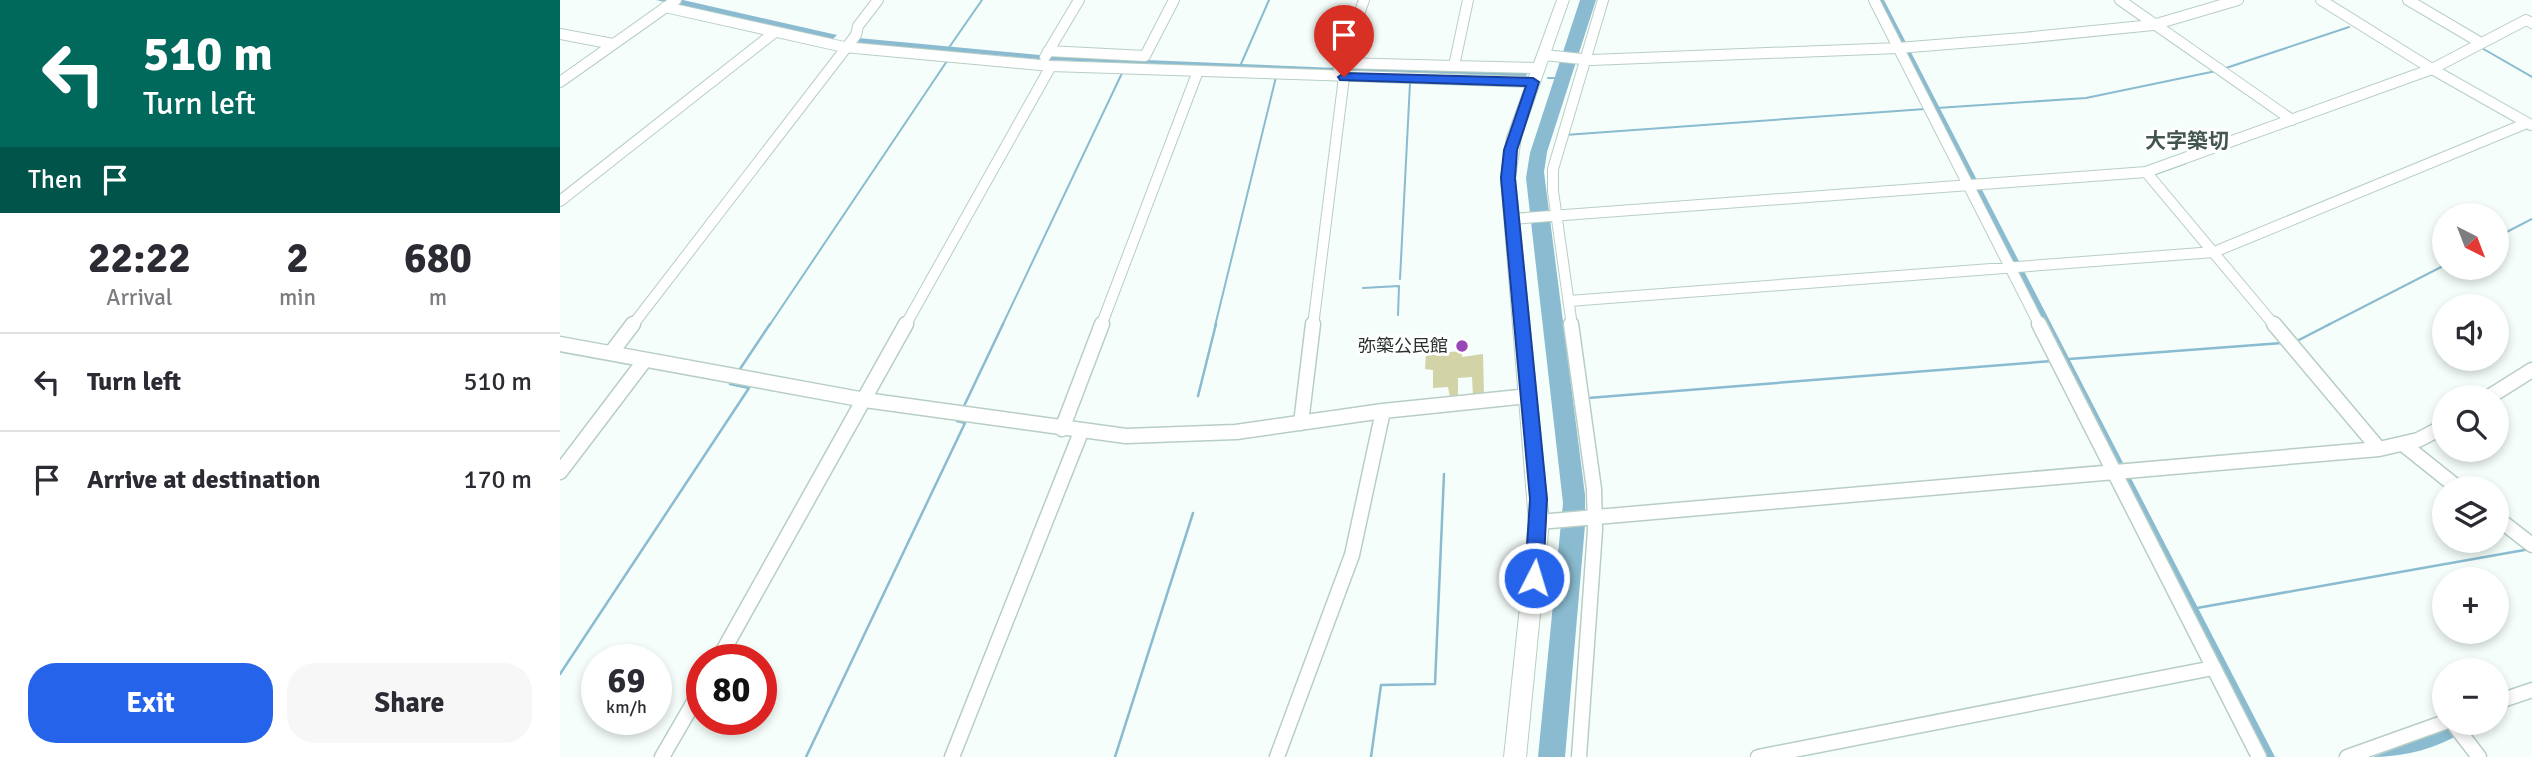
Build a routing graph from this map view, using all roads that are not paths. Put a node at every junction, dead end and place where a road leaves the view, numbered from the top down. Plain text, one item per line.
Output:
1 (877, 0) edge
2 (1079, 0) edge
3 (1174, 0) edge
4 (1364, 0) edge
5 (1468, 0) edge
6 (1563, 0) edge
7 (1603, 0) edge
8 (1874, 0) edge
9 (2120, 0) edge
10 (2238, 0) edge
11 (2321, 0) edge
12 (2429, 0) edge
13 (2413, 2) edge
14 (670, 4) edge
15 (2532, 23) edge
16 (2153, 25) junction
17 (775, 32) junction
18 (560, 34) edge
19 (613, 44) junction
20 (2478, 45) junction
21 (844, 47) junction
22 (1903, 48) junction
23 (1046, 59) junction
24 (1583, 60) junction
25 (1454, 66) junction
26 (1540, 69) junction
27 (2432, 69) junction
28 (1198, 71) junction
29 (1340, 72) junction
30 (560, 82) edge
31 (2292, 120) junction
32 (2530, 124) edge
33 (2146, 173) junction
34 (1974, 185) junction
35 (560, 201) edge
36 (1555, 217) junction
37 (1519, 218) junction
38 (2214, 252) junction
39 (2016, 268) junction
40 (1569, 301) junction
41 (560, 344) edge
42 (611, 353) junction
43 (645, 360) junction
44 (2532, 370) edge
45 (2508, 385) edge
46 (1528, 396) junction
47 (865, 400) junction
48 (1383, 411) junction
49 (1301, 423) junction
50 (1062, 429) junction
51 (1081, 432) junction
52 (2432, 432) edge
53 (2403, 444) junction
54 (2379, 449) junction
55 (2120, 471) junction
56 (560, 472) edge
57 (2443, 476) edge
58 (1592, 519) junction
59 (1547, 522) junction
60 (2509, 527) edge
61 (2532, 545) edge
62 (727, 644) edge
63 (2213, 668) junction
64 (2532, 690) edge
65 (2509, 698) edge
66 (686, 716) edge
67 (2432, 732) edge
68 (2461, 735) edge
69 (662, 757) edge
70 (952, 757) edge
71 (1277, 757) edge
72 (1515, 757) edge
73 (1579, 757) edge
74 (1758, 757) edge
75 (2259, 757) edge
76 (2347, 757) edge
77 (2479, 757) edge

1 - 21 street
2 - 23 street
3 - 23 street
4 - 29 street
5 - 25 street
6 - 26 highway
7 - 24 street
8 - 22 street
9 - 16 street
10 - 16 street
11 - 27 street
12 - 13 street
13 - 20 street
14 - 17 street
14 - 19 street
15 - 20 street
16 - 22 street
16 - 31 street
17 - 21 street
17 - 35 street
18 - 19 street
19 - 30 street
20 - 27 street
21 - 23 street
21 - 42 street
22 - 24 street
22 - 34 street
23 - 28 street
23 - 47 street
24 - 26 street
24 - 36 street
25 - 26 street
25 - 29 street
26 - 29 street
26 - 37 highway
27 - 31 street
27 - 32 street
28 - 29 street
28 - 50 street
29 - 49 street
31 - 33 street
32 - 38 street
33 - 34 street
33 - 38 street
34 - 36 street
34 - 39 street
36 - 37 street
36 - 40 street
37 - 46 highway
38 - 39 street
38 - 54 street
39 - 40 street
39 - 55 street
40 - 58 street
41 - 42 street
42 - 43 street
43 - 47 street
43 - 56 street
44 - 45 street
46 - 48 street
46 - 59 highway
47 - 50 street
47 - 62 street
48 - 49 street
48 - 71 street
49 - 51 street
50 - 51 street
51 - 70 street
52 - 53 street
53 - 54 street
53 - 57 street
54 - 55 street
55 - 58 street
55 - 63 street
58 - 59 street
58 - 73 street
59 - 72 highway
60 - 61 street
63 - 74 street
63 - 75 street
64 - 65 street
66 - 69 street
67 - 76 street
68 - 77 street

